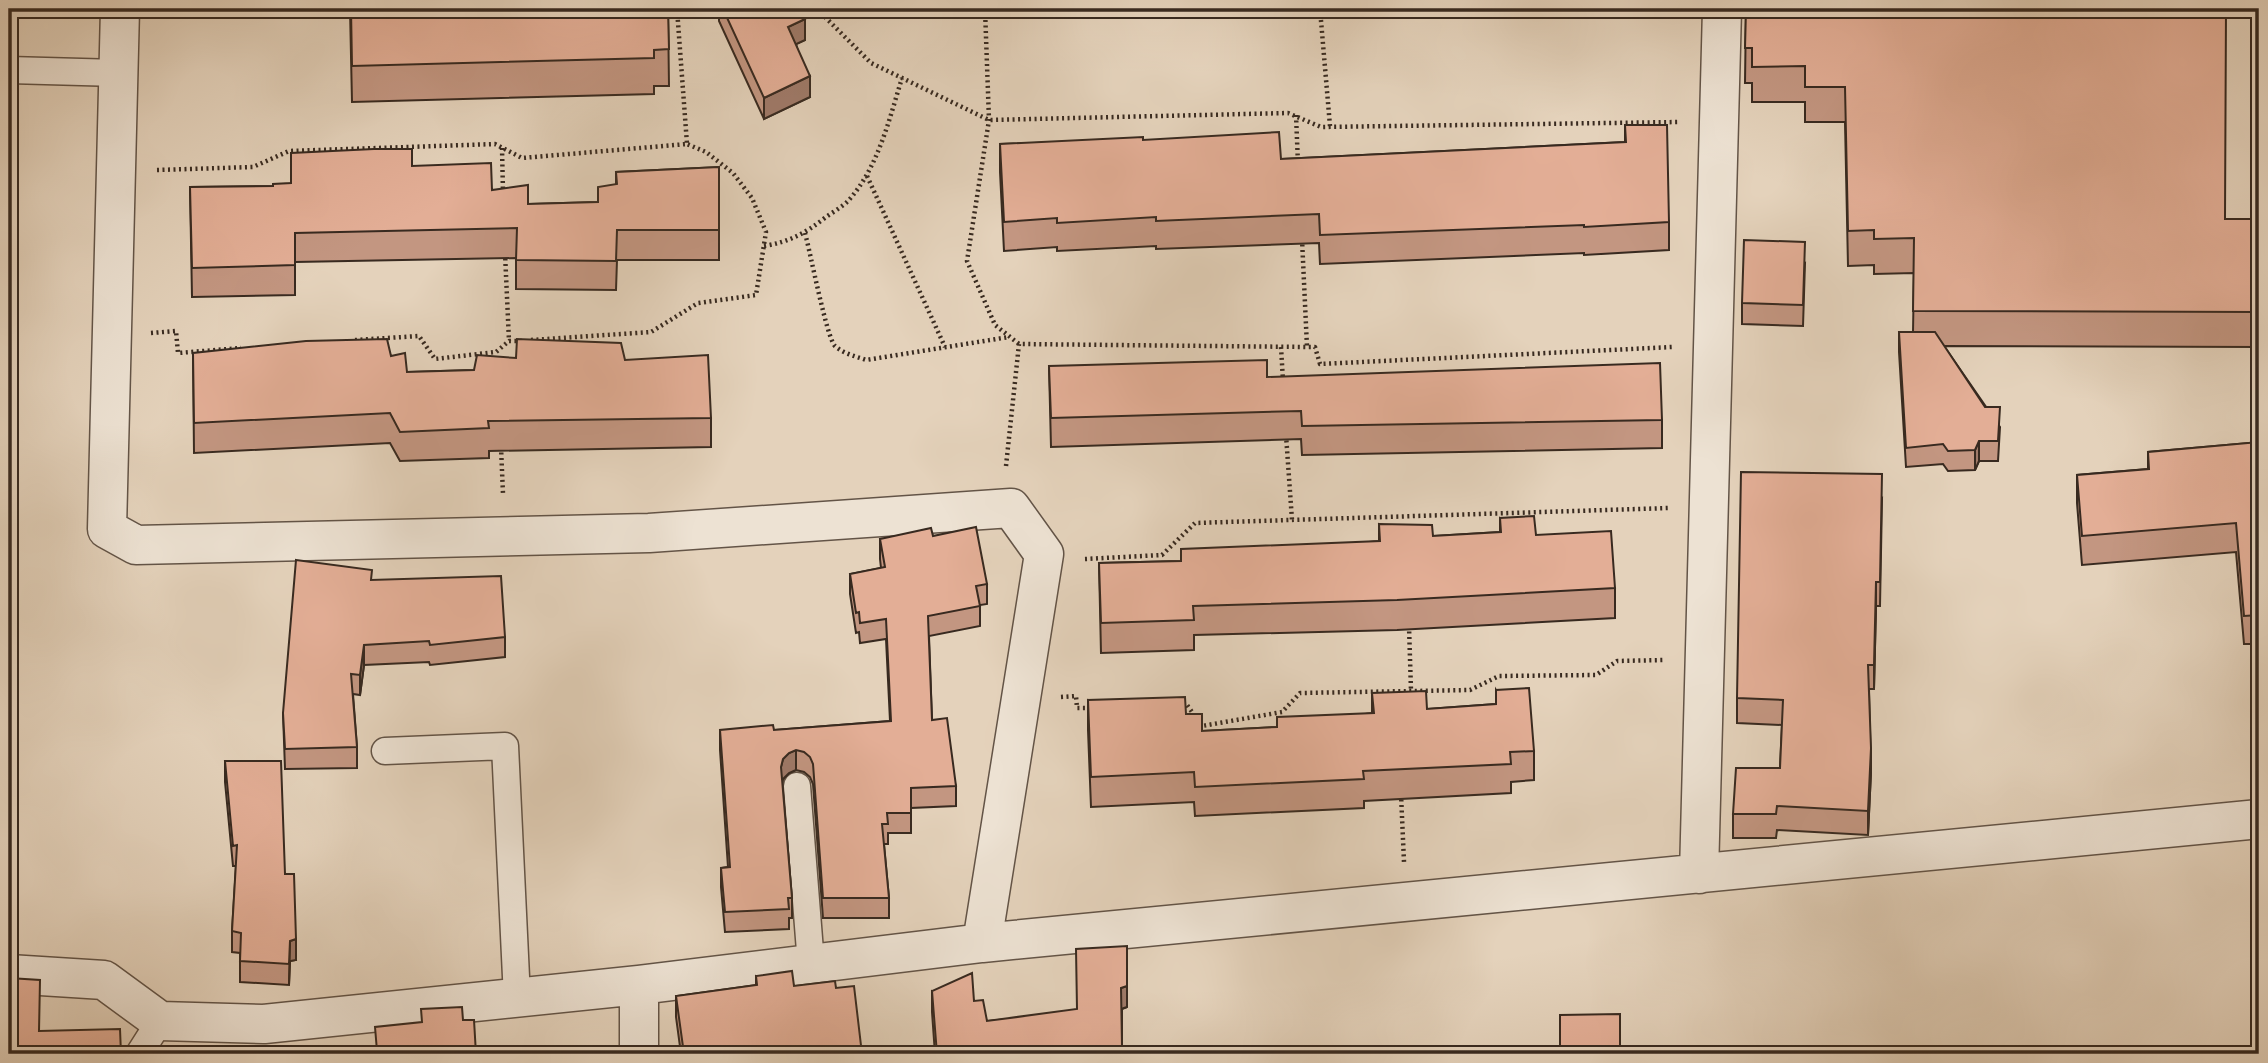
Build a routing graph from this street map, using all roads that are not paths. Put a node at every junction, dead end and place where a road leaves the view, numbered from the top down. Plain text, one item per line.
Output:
1 (120, 9) edge
2 (1722, 9) edge
3 (9, 70) edge
4 (118, 73) junction
5 (384, 751) dead end
6 (797, 786) dead end
7 (2259, 819) edge
8 (1699, 874) junction
9 (982, 943) junction
10 (811, 964) junction
11 (9, 974) edge
12 (639, 985) junction
13 (517, 998) junction
14 (160, 1021) junction
15 (139, 1054) edge
16 (639, 1054) edge

1 - 4 street
2 - 8 street
3 - 4 lane
4 - 9 street
5 - 13 lane
6 - 10 lane
7 - 8 street
8 - 9 street
9 - 10 street
10 - 12 street
11 - 14 street
12 - 13 street
12 - 16 street
13 - 14 street
14 - 15 lane

